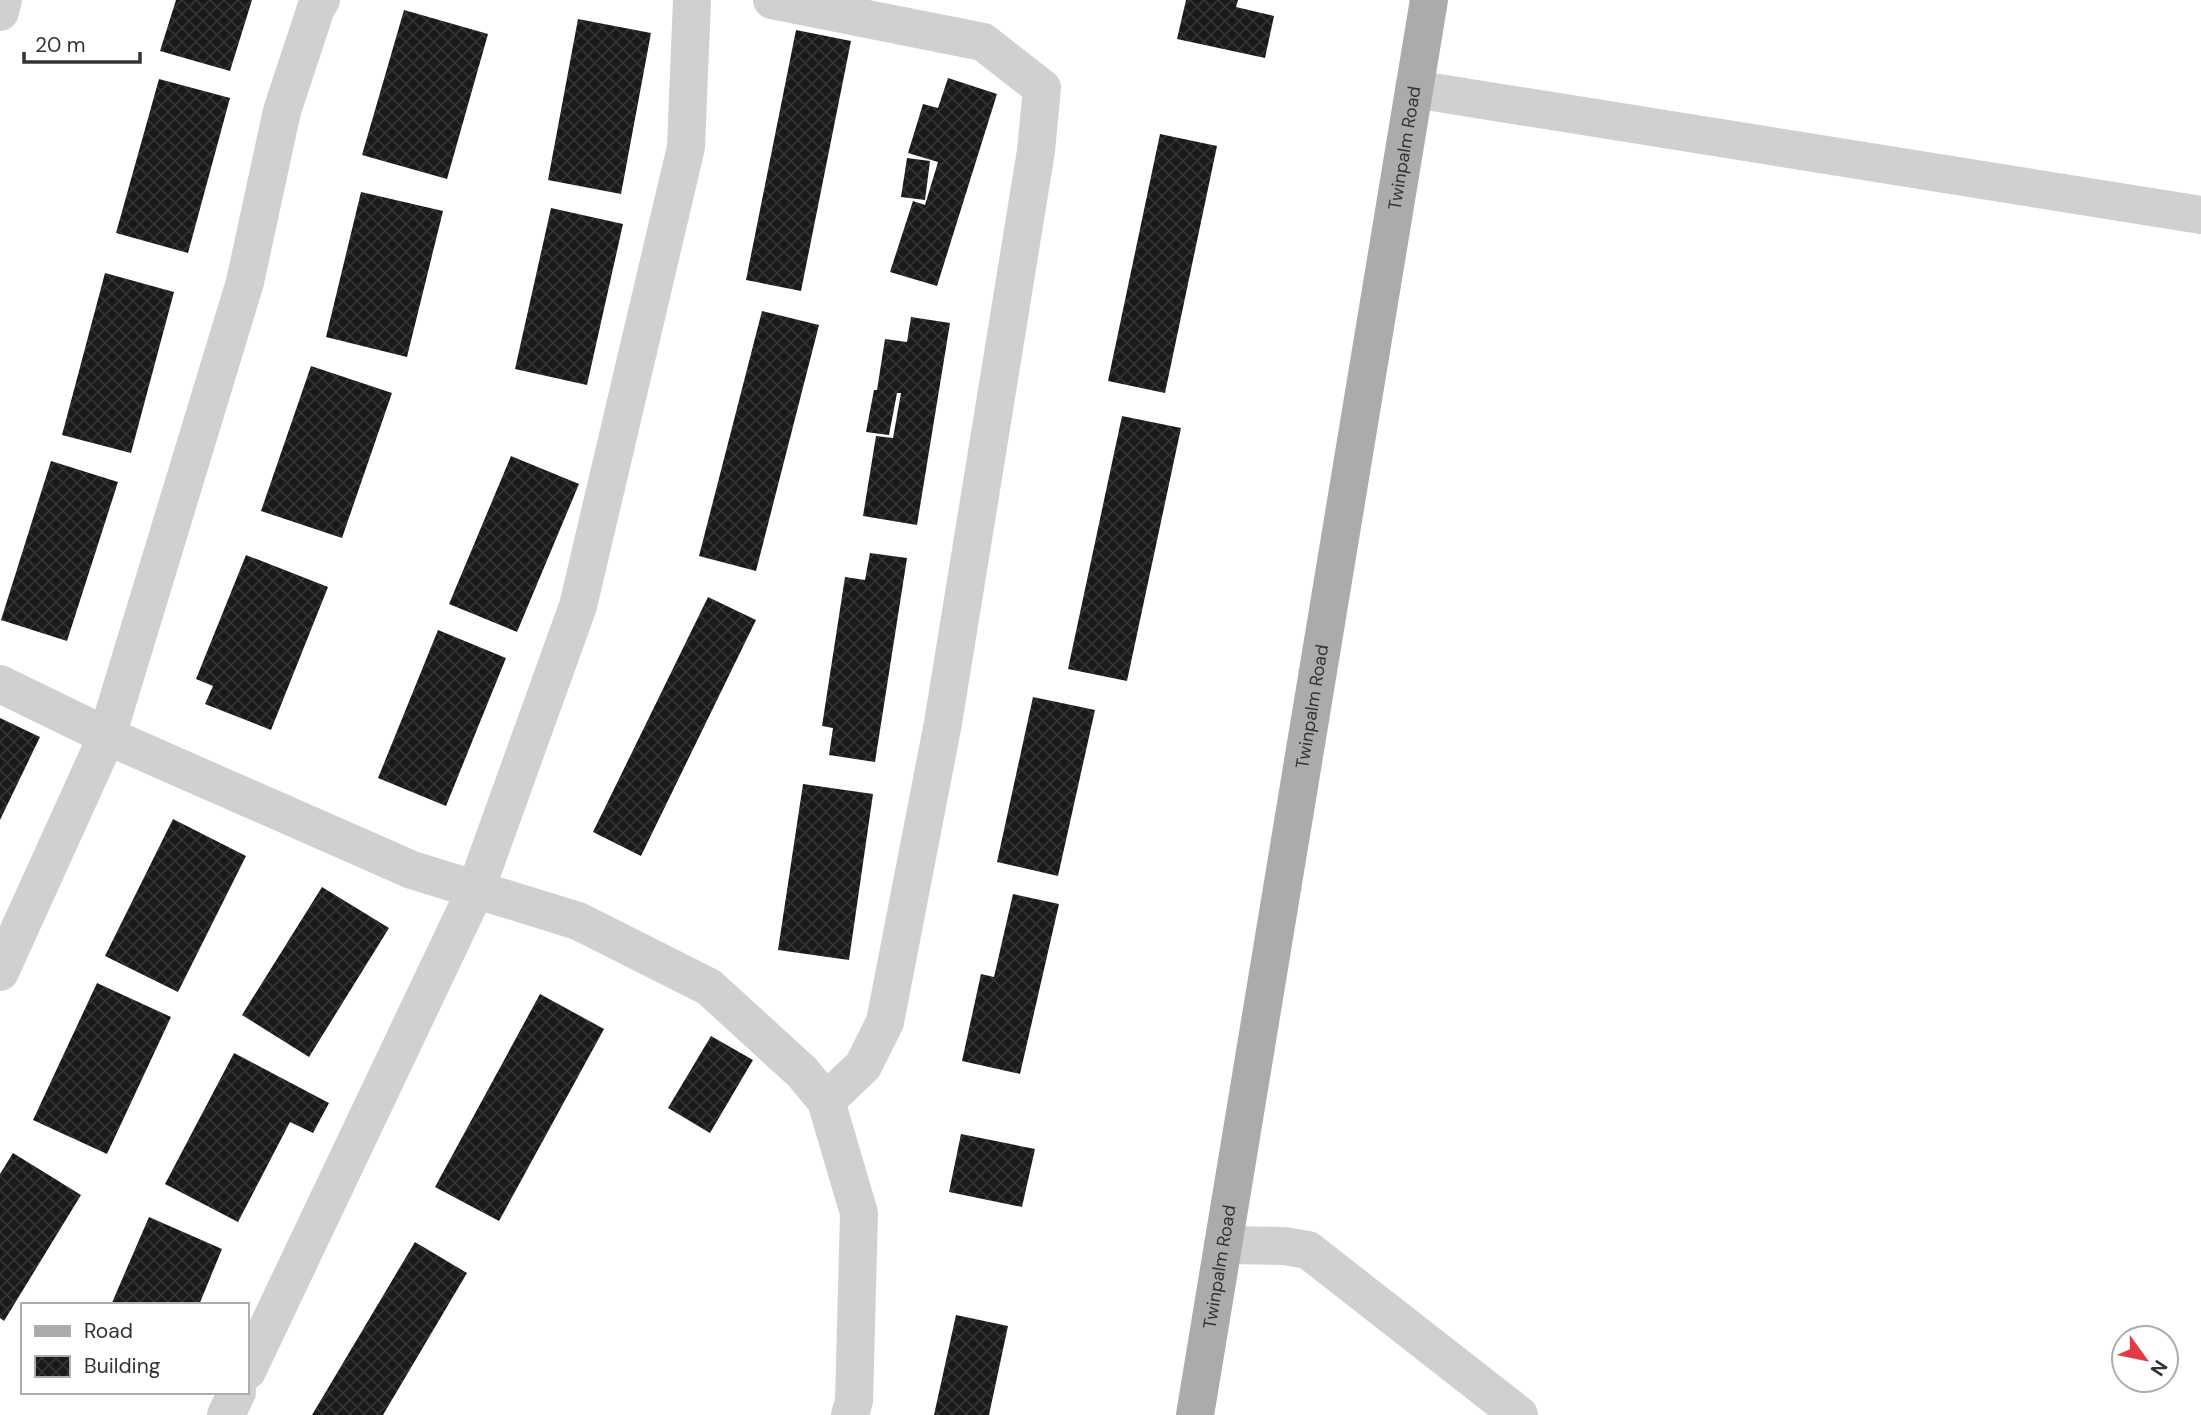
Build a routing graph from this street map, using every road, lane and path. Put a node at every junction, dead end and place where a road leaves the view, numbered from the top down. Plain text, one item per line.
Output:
1 (3, 0) edge
2 (321, 0) edge
3 (692, 0) edge
4 (772, 0) edge
5 (1429, 0) edge
6 (0, 12) edge
7 (1414, 89) junction
8 (2201, 215) edge
9 (0, 684) edge
10 (107, 736) junction
11 (476, 889) junction
12 (0, 972) edge
13 (826, 1101) junction
14 (1223, 1245) junction
15 (248, 1369) edge
16 (236, 1394) edge
17 (226, 1415) edge
18 (850, 1415) edge
19 (1195, 1415) edge
20 (1518, 1415) edge

1 - 6 street
2 - 10 street
3 - 11 street
4 - 13 street
5 - 7 main road, Twinpalm Road
7 - 8 street
7 - 14 main road, Twinpalm Road
9 - 10 street
10 - 11 street
10 - 12 street
11 - 13 street
11 - 15 street
13 - 18 street
14 - 19 main road, Twinpalm Road
14 - 20 street
16 - 17 street

